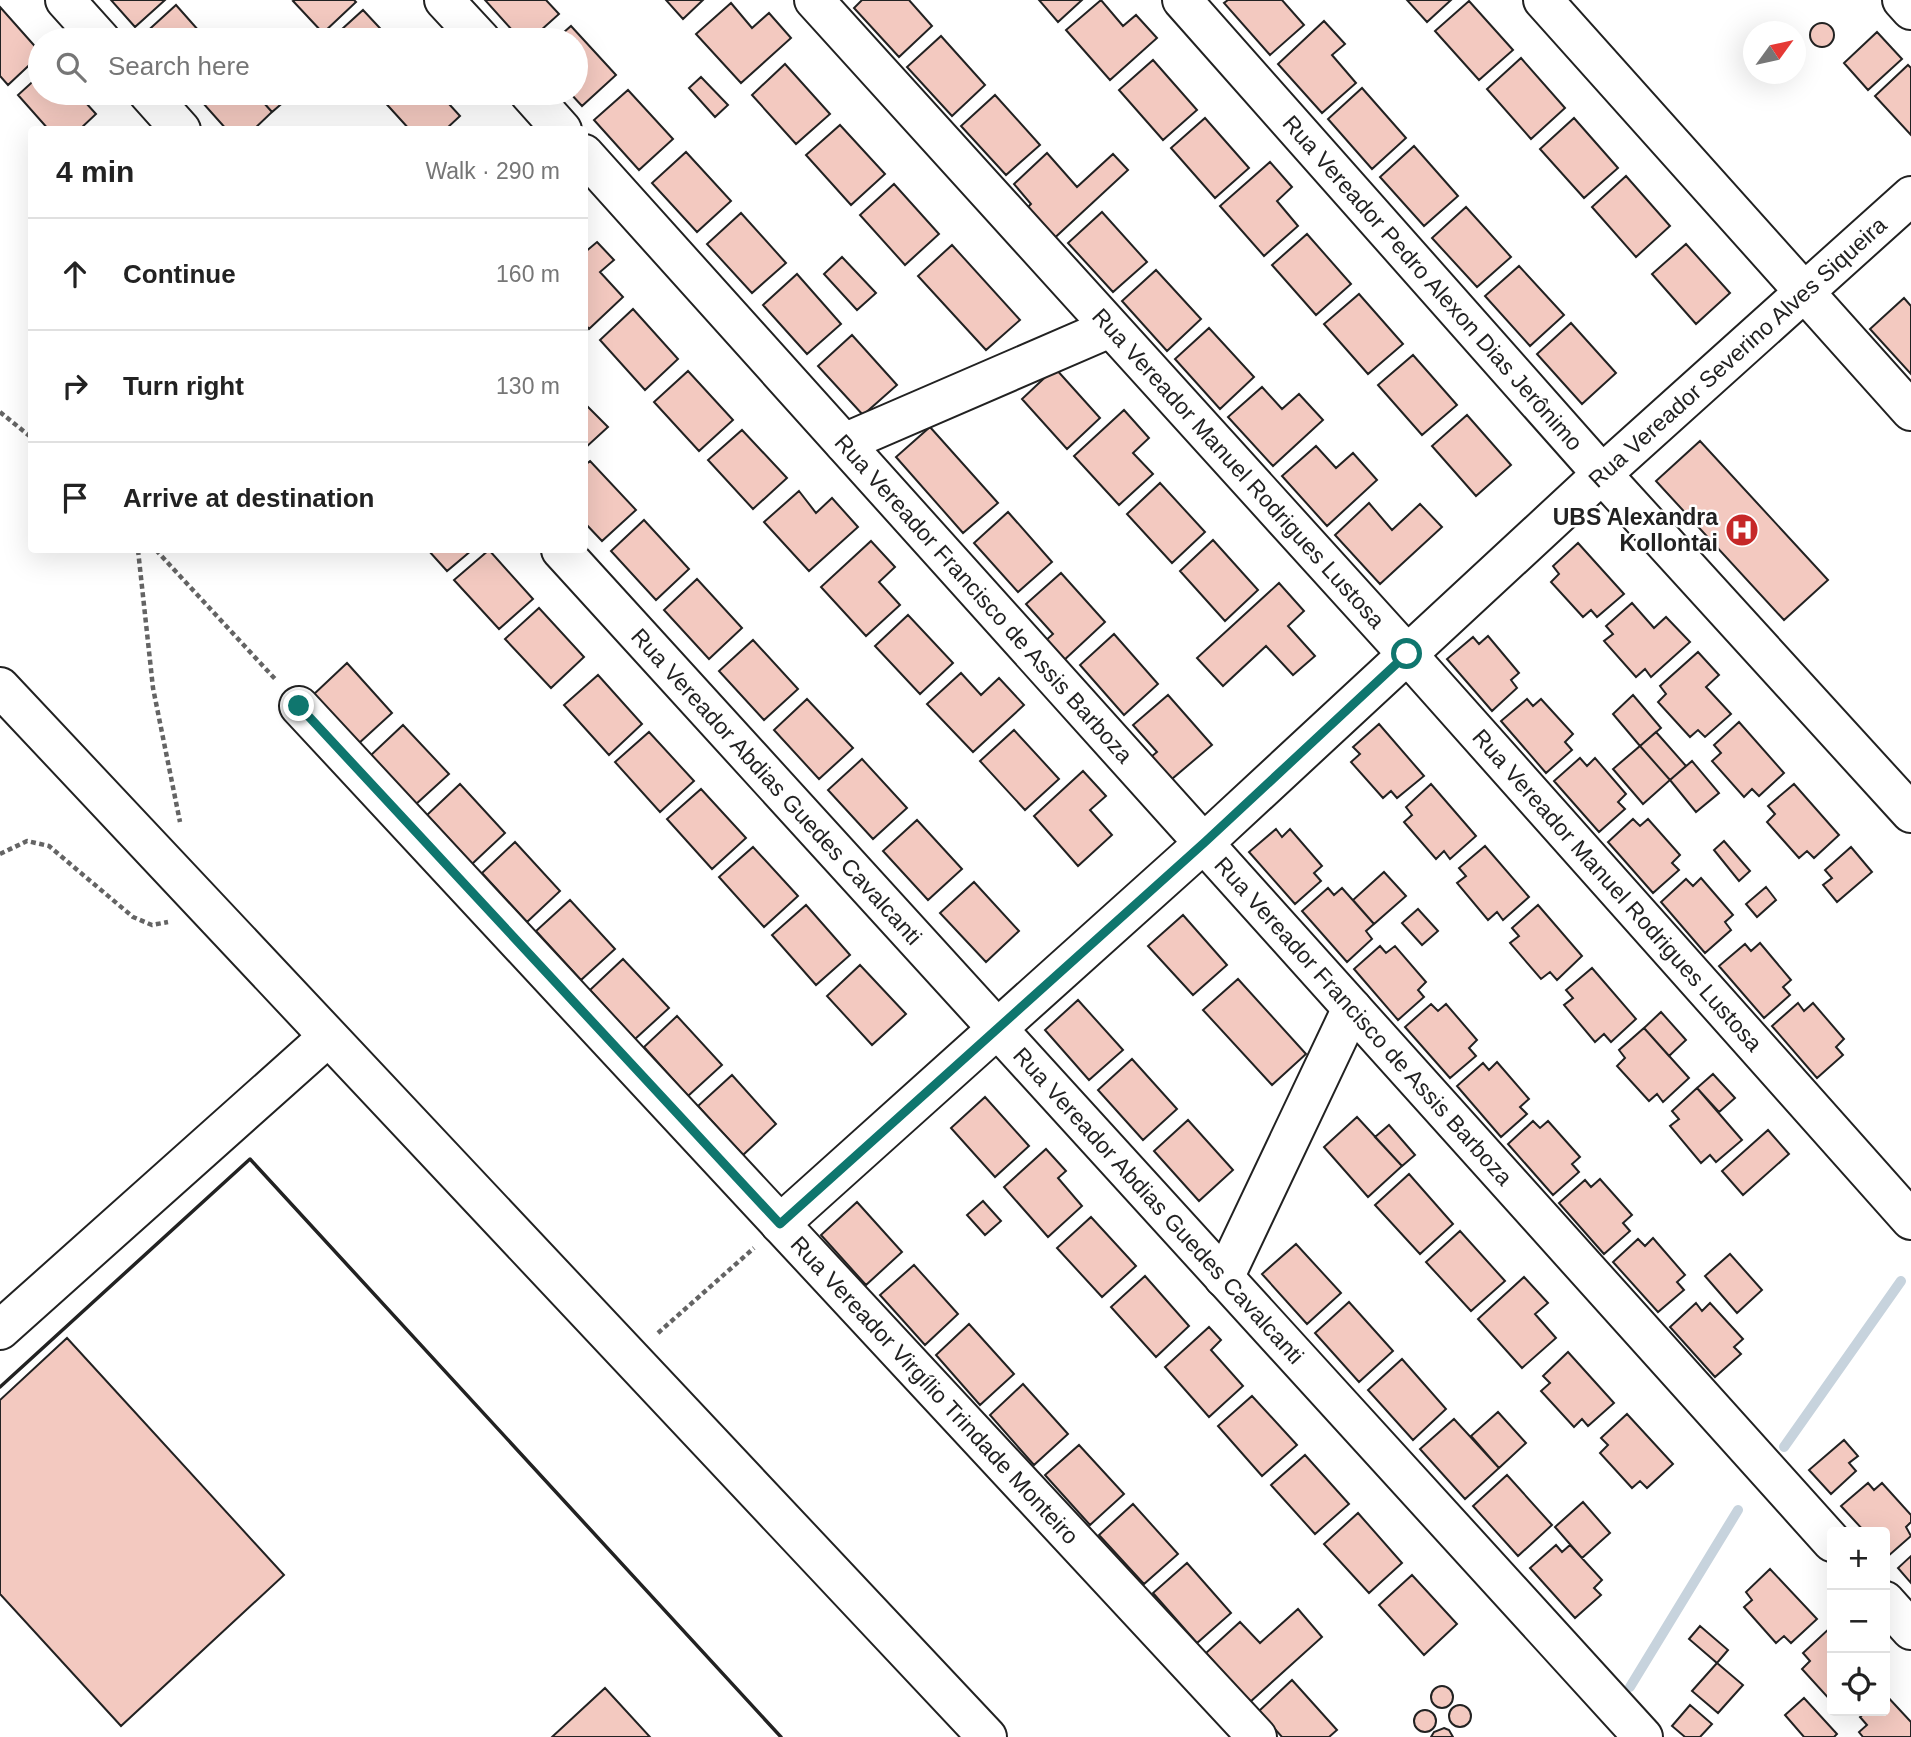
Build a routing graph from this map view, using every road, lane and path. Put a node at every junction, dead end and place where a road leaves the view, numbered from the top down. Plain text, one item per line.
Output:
1 (65, 0) edge
2 (444, 0) edge
3 (814, 0) edge
4 (1182, 0) edge
5 (1543, 0) edge
6 (1902, 0) edge
7 (1911, 10) edge
8 (90, 28) edge
9 (470, 28) edge
10 (159, 105) edge
11 (540, 105) edge
12 (177, 126) edge
13 (558, 126) edge
14 (588, 158) edge
15 (1911, 196) edge
16 (1805, 292) junction
17 (1110, 328) junction
18 (1911, 411) edge
19 (0, 412) edge
20 (28, 435) edge
21 (844, 443) junction
22 (1602, 474) junction
23 (138, 553) edge
24 (159, 553) edge
25 (564, 553) edge
26 (1407, 654) junction
27 (0, 687) edge
28 (299, 706) joint
29 (1911, 813) edge
30 (181, 825) dead end
31 (1205, 842) junction
32 (0, 854) edge
33 (195, 894) junction
34 (1352, 1008) junction
35 (996, 1029) junction
36 (328, 1037) junction
37 (1911, 1220) edge
38 (780, 1224) junction
39 (1224, 1278) junction
40 (0, 1330) edge
41 (632, 1357) junction
42 (1827, 1536) edge
43 (1890, 1607) edge
44 (1911, 1630) edge
45 (987, 1737) edge
46 (1257, 1737) edge
47 (1643, 1737) edge

1 - 8 street
2 - 9 street
3 - 17 street, Rua Vereador Manuel Rodrigues Lustosa
4 - 22 street, Rua Vereador Pedro Alexon Dias Jerônimo
5 - 16 street
6 - 7 street
10 - 12 street
11 - 13 street
14 - 21 street, Rua Vereador Francisco de Assis Barboza
15 - 16 street, Rua Vereador Severino Alves Siqueira
16 - 18 street
16 - 22 street, Rua Vereador Severino Alves Siqueira
17 - 21 street
17 - 26 street, Rua Vereador Manuel Rodrigues Lustosa
19 - 20 path
21 - 31 street, Rua Vereador Francisco de Assis Barboza
22 - 26 street, Rua Vereador Severino Alves Siqueira
22 - 29 street, Rua Vereador Pedro Alexon Dias Jerônimo
23 - 30 path
24 - 28 path
25 - 35 street, Rua Vereador Abdias Guedes Cavalcanti
26 - 31 street, Rua Vereador Severino Alves Siqueira
26 - 37 street, Rua Vereador Manuel Rodrigues Lustosa
27 - 33 street
28 - 38 street, Rua Vereador Virgílio Trindade Monteiro
31 - 34 street, Rua Vereador Francisco de Assis Barboza
31 - 35 street, Rua Vereador Severino Alves Siqueira
32 - 33 path
33 - 36 street
34 - 39 street
34 - 42 street, Rua Vereador Francisco de Assis Barboza
35 - 38 street, Rua Vereador Severino Alves Siqueira
35 - 39 street, Rua Vereador Abdias Guedes Cavalcanti
36 - 40 street
36 - 41 street
38 - 41 path
38 - 46 street, Rua Vereador Virgílio Trindade Monteiro
39 - 47 street, Rua Vereador Abdias Guedes Cavalcanti
41 - 45 street
43 - 44 street

